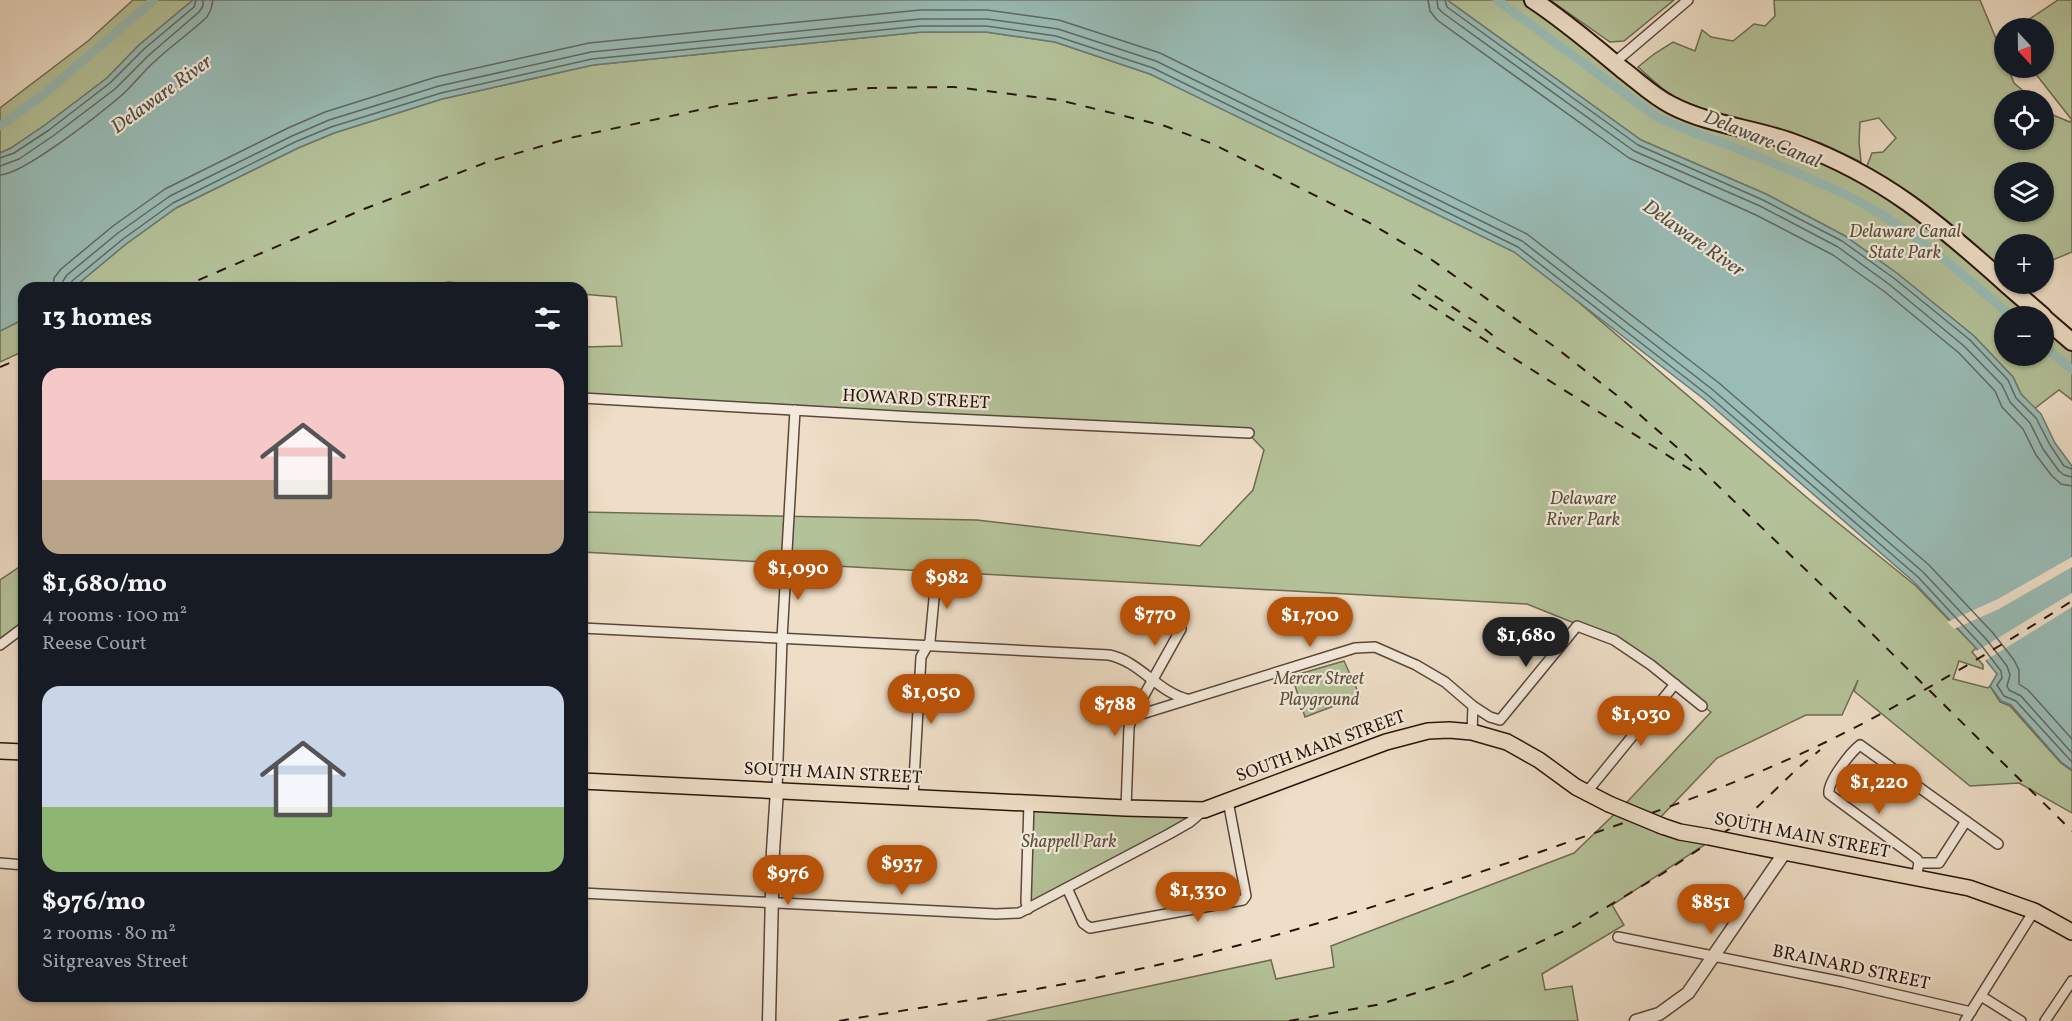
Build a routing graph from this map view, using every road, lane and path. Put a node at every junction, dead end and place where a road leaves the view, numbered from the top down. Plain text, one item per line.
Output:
1 (1533, 0) edge
2 (1688, 0) edge
3 (1614, 63) junction
4 (1994, 274) edge
5 (2017, 294) edge
6 (2031, 306) edge
7 (2054, 326) edge
8 (2072, 342) edge
9 (588, 398) edge
10 (795, 410) junction
11 (1249, 433) dead end
12 (937, 567) dead end
13 (588, 628) edge
14 (1181, 629) dead end
15 (18, 632) edge
16 (782, 639) junction
17 (0, 645) edge
18 (928, 645) junction
19 (1152, 679) junction
20 (1675, 684) junction
21 (1187, 699) junction
22 (1473, 706) junction
23 (1702, 706) dead end
24 (1132, 717) junction
25 (1472, 732) junction
26 (0, 751) edge
27 (18, 752) edge
28 (588, 781) edge
29 (777, 790) junction
30 (1586, 793) junction
31 (913, 798) junction
32 (1228, 801) junction
33 (1029, 803) junction
34 (1126, 808) junction
35 (1204, 810) junction
36 (1966, 821) junction
37 (1998, 844) dead end
38 (1785, 852) junction
39 (0, 863) edge
40 (18, 864) edge
41 (1917, 871) junction
42 (1067, 888) junction
43 (588, 893) edge
44 (773, 903) junction
45 (1028, 909) junction
46 (2034, 911) junction
47 (2072, 932) edge
48 (1618, 936) dead end
49 (1715, 957) junction
50 (2072, 981) edge
51 (1981, 996) junction
52 (1971, 1012) junction
53 (769, 1021) edge
54 (1636, 1021) edge
55 (1965, 1021) edge
56 (2020, 1021) edge
57 (2045, 1021) edge

1 - 3 highway
2 - 3 street
3 - 4 highway
5 - 6 highway
7 - 8 highway
9 - 10 street, HOWARD STREET
10 - 11 street, HOWARD STREET
10 - 16 street
12 - 18 street
13 - 16 street
14 - 19 street
15 - 17 street
16 - 18 street
16 - 29 street
18 - 19 street
18 - 31 street
19 - 21 street
19 - 24 street
20 - 22 street
20 - 23 street
20 - 30 street
21 - 22 street
21 - 24 street
22 - 25 street
24 - 34 street
25 - 30 main road, SOUTH MAIN STREET
25 - 32 main road, SOUTH MAIN STREET
26 - 27 main road
28 - 29 main road, SOUTH MAIN STREET
29 - 31 main road, SOUTH MAIN STREET
29 - 44 street
30 - 38 main road, SOUTH MAIN STREET, bridge
31 - 33 main road, SOUTH MAIN STREET
32 - 35 main road, SOUTH MAIN STREET
32 - 42 street
33 - 34 main road, SOUTH MAIN STREET
33 - 45 street
34 - 35 main road, SOUTH MAIN STREET
35 - 42 street
36 - 37 street
36 - 41 street
36 - 41 street
38 - 41 main road, SOUTH MAIN STREET
38 - 49 street
39 - 40 street
41 - 46 main road, SOUTH MAIN STREET
42 - 45 street
43 - 44 street
44 - 45 street
44 - 53 street
46 - 47 main road, SOUTH MAIN STREET
46 - 51 street
48 - 49 street, BRAINARD STREET
49 - 52 street, BRAINARD STREET
49 - 54 street
50 - 57 street
51 - 52 street
51 - 56 street
52 - 55 street

